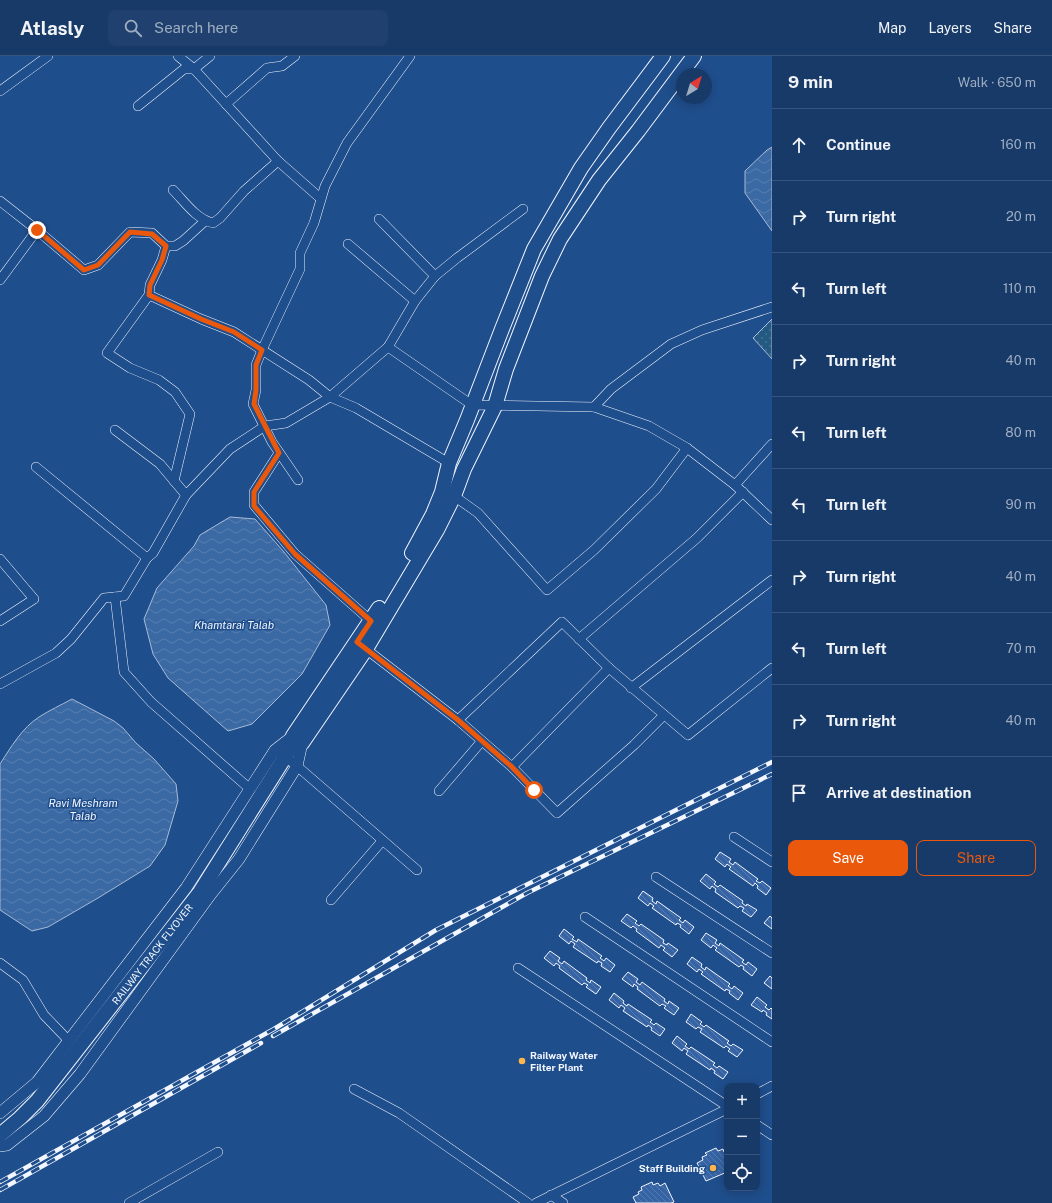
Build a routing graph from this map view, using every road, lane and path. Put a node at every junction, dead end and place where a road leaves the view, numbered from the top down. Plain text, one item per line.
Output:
1 (48, 56) edge
2 (178, 56) edge
3 (210, 56) edge
4 (295, 56) edge
5 (410, 56) edge
6 (663, 56) edge
7 (694, 56) edge
8 (194, 69) junction
9 (2, 87) edge
10 (226, 104) junction
11 (138, 106) dead end
12 (278, 161) junction
13 (173, 190) dead end
14 (320, 198) junction
15 (0, 201) edge
16 (523, 209) dead end
17 (379, 219) dead end
18 (205, 221) junction
19 (37, 230) junction
20 (348, 244) dead end
21 (166, 246) junction
22 (435, 276) junction
23 (0, 280) edge
24 (149, 295) junction
25 (415, 301) junction
26 (772, 307) edge
27 (388, 346) junction
28 (262, 350) junction
29 (330, 397) junction
30 (472, 405) junction
31 (495, 406) junction
32 (594, 407) junction
33 (265, 426) junction
34 (115, 430) dead end
35 (772, 444) edge
36 (687, 448) junction
37 (279, 453) junction
38 (449, 462) junction
39 (36, 467) dead end
40 (298, 480) dead end
41 (174, 481) junction
42 (735, 485) junction
43 (743, 492) junction
44 (448, 494) junction
45 (186, 495) junction
46 (772, 520) edge
47 (147, 558) junction
48 (0, 559) edge
49 (772, 580) edge
50 (115, 597) junction
51 (0, 621) edge
52 (371, 621) junction
53 (579, 639) junction
54 (361, 645) junction
55 (609, 668) junction
56 (772, 668) edge
57 (0, 684) edge
58 (631, 688) junction
59 (664, 716) junction
60 (458, 720) junction
61 (481, 742) junction
62 (289, 747) junction
63 (298, 766) junction
64 (512, 767) junction
65 (250, 789) junction
66 (438, 792) dead end
67 (734, 837) dead end
68 (382, 841) junction
69 (772, 862) edge
70 (417, 870) dead end
71 (656, 877) dead end
72 (332, 900) dead end
73 (585, 917) dead end
74 (772, 953) edge
75 (0, 963) edge
76 (518, 968) dead end
77 (69, 1041) junction
78 (772, 1042) edge
79 (772, 1086) edge
80 (354, 1089) dead end
81 (760, 1092) edge
82 (724, 1104) edge
83 (724, 1110) edge
84 (0, 1113) edge
85 (760, 1128) edge
86 (0, 1135) edge
87 (772, 1135) edge
88 (0, 1146) edge
89 (218, 1152) dead end
90 (551, 1195) junction
91 (129, 1203) edge
92 (528, 1203) edge
93 (536, 1203) edge
94 (562, 1203) edge

1 - 9 street
2 - 8 street
3 - 8 street
4 - 10 street
5 - 14 street
6 - 30 main road
7 - 31 main road
8 - 10 street
8 - 11 street
10 - 12 street
12 - 14 street
12 - 18 street
13 - 18 street
14 - 28 street
15 - 19 street
16 - 22 street
17 - 22 street
18 - 21 street
19 - 21 street
19 - 23 street
20 - 25 street
21 - 24 street
22 - 25 street
24 - 28 street
24 - 41 street
25 - 27 street
26 - 32 street
27 - 29 street
27 - 30 street
28 - 29 street
28 - 33 street
29 - 33 street
29 - 38 street
30 - 31 street
30 - 38 main road
31 - 32 street
31 - 44 main road
32 - 36 street
33 - 37 street
33 - 45 street
34 - 41 street
35 - 42 street
36 - 42 street
36 - 44 street
37 - 40 street
37 - 52 street
38 - 44 main road
39 - 47 street
41 - 45 street
42 - 43 street
43 - 46 street
43 - 53 street
44 - 52 main road
44 - 54 main road
45 - 47 street
47 - 50 street
48 - 51 street
49 - 58 street
50 - 57 street
50 - 65 street
52 - 54 main road
53 - 55 street
53 - 60 street
54 - 60 street
54 - 62 main road, RAILWAY TRACK FLYOVER
55 - 58 street
55 - 64 street
56 - 59 street
58 - 59 street
59 - 64 street
60 - 61 street
61 - 64 street
61 - 66 street
62 - 63 street
62 - 63 street
62 - 65 street
62 - 86 main road, RAILWAY TRACK FLYOVER
63 - 68 street
63 - 88 street
65 - 77 street
67 - 69 street
68 - 70 street
68 - 72 street
71 - 74 street
73 - 78 street
75 - 77 street
76 - 82 street
77 - 84 street
79 - 81 street
80 - 92 street
83 - 90 street
85 - 87 street
89 - 91 street
90 - 93 street
90 - 94 street

